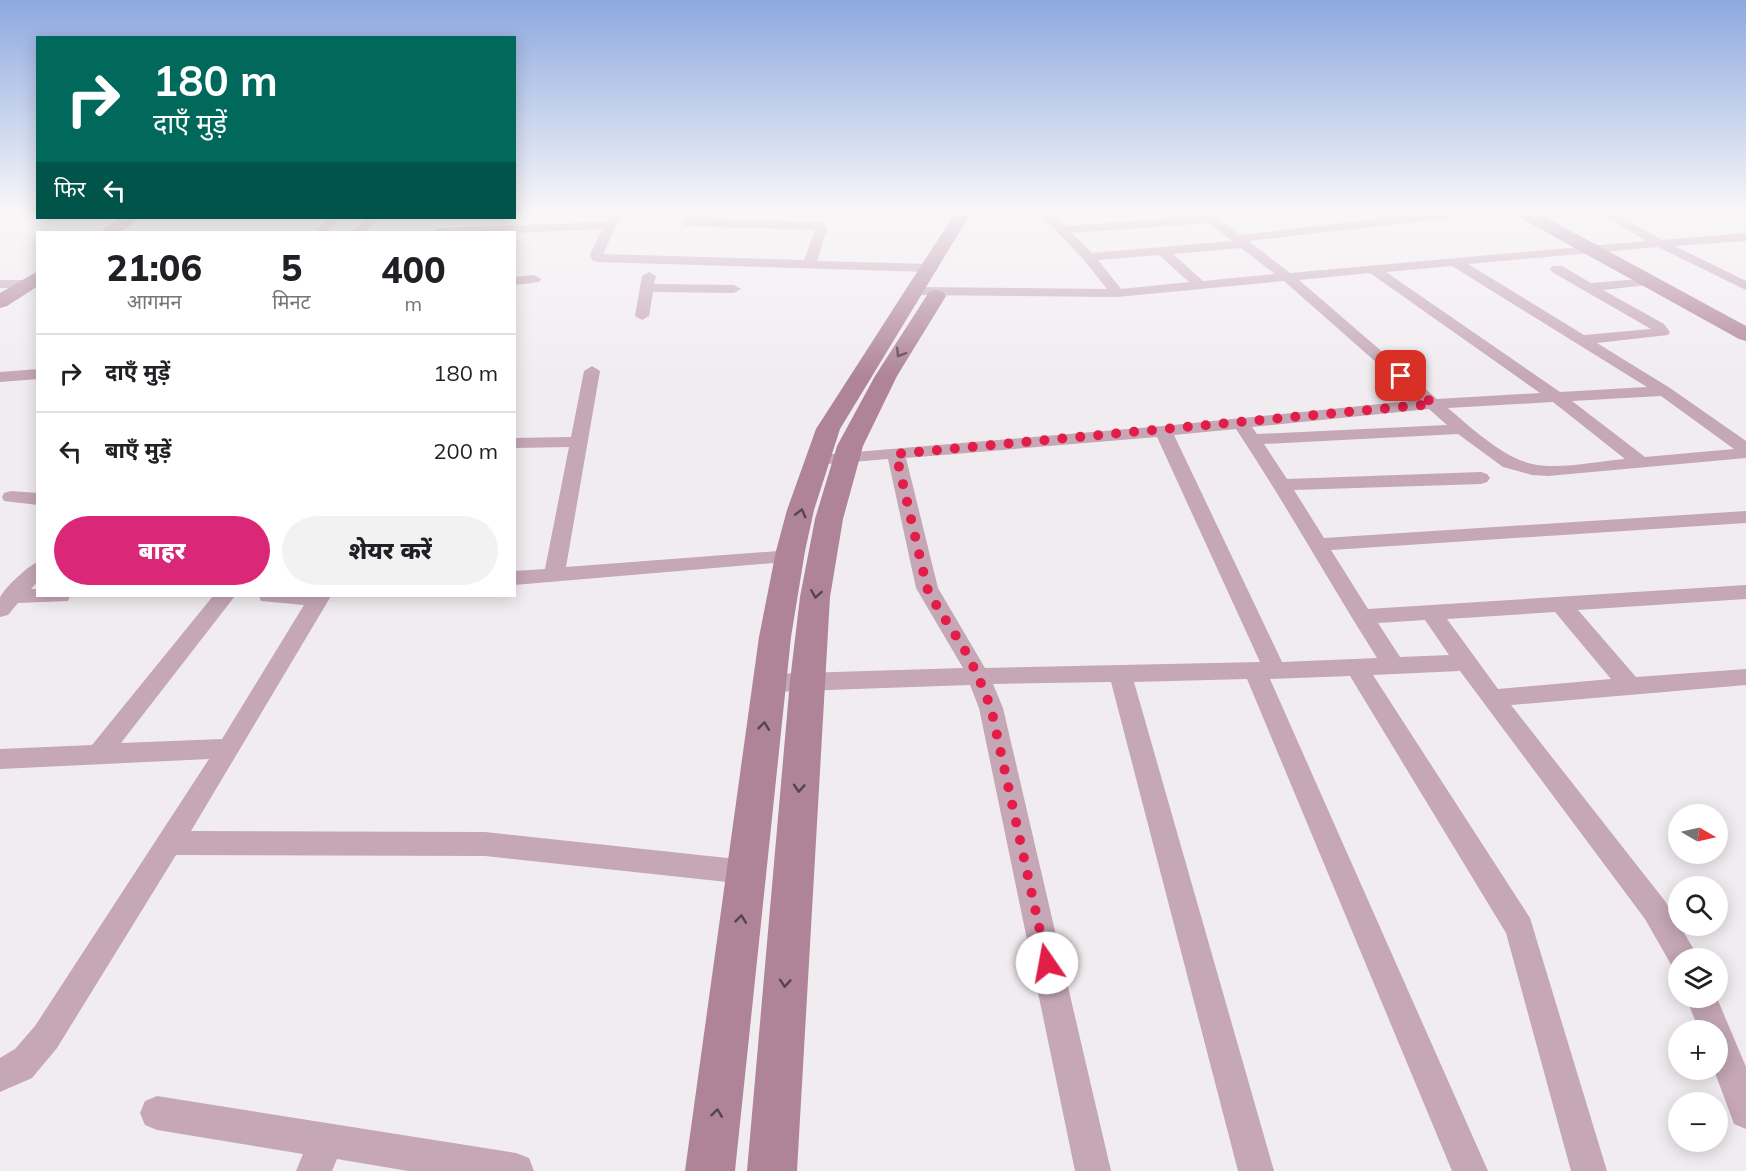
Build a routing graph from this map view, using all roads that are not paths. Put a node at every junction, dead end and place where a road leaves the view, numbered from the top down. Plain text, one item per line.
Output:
1 (650, 268) edge
2 (825, 268) edge
3 (935, 268) edge
4 (940, 268) edge
5 (1098, 268) edge
6 (1181, 268) edge
7 (1274, 268) edge
8 (1386, 268) edge
9 (1465, 268) edge
10 (1622, 268) edge
11 (1709, 268) edge
12 (1372, 269) junction
13 (1557, 269) dead end
14 (1287, 278) junction
15 (534, 279) dead end
16 (32, 281) edge
17 (516, 281) edge
18 (1647, 281) junction
19 (0, 284) edge
20 (927, 284) junction
21 (1200, 285) junction
22 (1744, 285) edge
23 (1588, 287) junction
24 (647, 288) junction
25 (734, 289) dead end
26 (1117, 292) junction
27 (0, 302) edge
28 (642, 315) dead end
29 (1744, 332) edge
30 (1581, 340) junction
31 (592, 371) dead end
32 (36, 374) edge
33 (0, 377) edge
34 (1664, 391) junction
35 (1557, 398) junction
36 (1433, 404) junction
37 (1462, 429) junction
38 (1163, 431) junction
39 (1247, 431) junction
40 (579, 442) junction
41 (516, 443) edge
42 (1746, 451) edge
43 (896, 454) junction
44 (848, 458) junction
45 (815, 460) junction
46 (1642, 463) junction
47 (1481, 478) dead end
48 (1283, 485) junction
49 (11, 497) dead end
50 (36, 499) edge
51 (1746, 517) edge
52 (1320, 544) junction
53 (791, 556) junction
54 (36, 570) edge
55 (554, 576) junction
56 (516, 578) edge
57 (1746, 592) edge
58 (8, 596) edge
59 (36, 596) edge
60 (223, 597) edge
61 (319, 597) edge
62 (1560, 603) junction
63 (1431, 613) junction
64 (1361, 617) junction
65 (1466, 662) junction
66 (1394, 666) junction
67 (1357, 668) junction
68 (1265, 671) junction
69 (1120, 674) junction
70 (978, 676) junction
71 (1746, 677) edge
72 (807, 681) junction
73 (770, 683) junction
74 (1630, 686) junction
75 (1492, 698) junction
76 (229, 748) junction
77 (98, 755) junction
78 (0, 759) edge
79 (170, 843) junction
80 (746, 872) junction
81 (1678, 948) edge
82 (1728, 1063) edge
83 (0, 1075) edge
84 (1746, 1112) edge
85 (157, 1113) dead end
86 (320, 1156) edge
87 (516, 1171) edge
88 (710, 1171) edge
89 (772, 1171) edge
90 (1093, 1171) edge
91 (1256, 1171) edge
92 (1470, 1171) edge
93 (1589, 1171) edge

1 - 24 street
2 - 20 street
3 - 20 street
4 - 20 street
5 - 26 street
6 - 21 street
7 - 14 street
8 - 12 street
9 - 30 street
10 - 18 street
11 - 22 street
12 - 14 street
12 - 35 street
13 - 23 street
14 - 21 street
14 - 36 street
15 - 17 street
16 - 19 street
16 - 27 street
18 - 23 street
18 - 29 street
20 - 26 street
20 -> 44 street
20 - 45 street
21 - 26 street
23 - 30 street
24 - 25 street
24 - 28 street
30 - 34 street
31 - 40 street
32 - 33 street
34 - 35 street
34 - 42 street
35 - 36 street
35 - 46 street
36 - 37 street
36 - 39 street
37 - 39 street
37 - 46 street
38 - 39 street
38 - 43 street
38 - 68 street
39 - 48 street
40 - 41 street
40 - 55 street
42 - 46 street
43 - 44 street
43 - 70 street
44 - 45 street
44 -> 72 street
53 -> 45 street
47 - 48 street
48 - 52 street
49 - 50 street
51 - 52 street
52 - 64 street
53 - 55 street
53 - 73 street
54 - 58 street
55 - 56 street
57 - 62 street
58 - 59 street
60 - 77 street
61 - 76 street
62 - 63 street
62 - 74 street
63 - 64 street
63 - 65 street
64 - 66 street
65 - 66 street
65 - 75 street
66 - 67 street
67 - 68 street
67 - 93 street
68 - 69 street
68 - 92 street
69 - 70 street
69 - 91 street
70 - 72 street
70 - 90 street
71 - 74 street
72 - 73 street
72 -> 89 street
80 -> 73 street
74 - 75 street
75 - 81 street
76 - 77 street
76 - 79 street
77 - 78 street
79 - 80 street
79 - 83 street
88 -> 80 street
82 - 84 street
85 - 86 street
86 - 87 street

